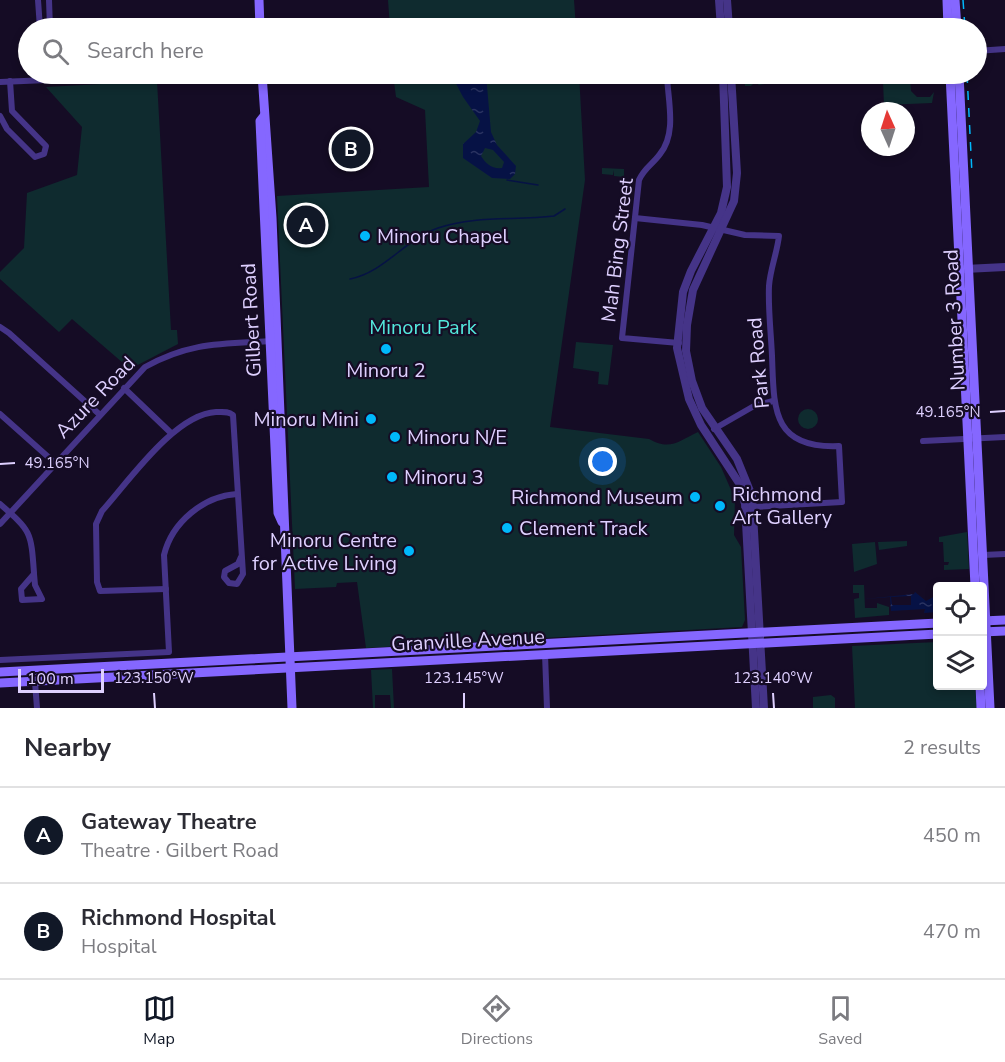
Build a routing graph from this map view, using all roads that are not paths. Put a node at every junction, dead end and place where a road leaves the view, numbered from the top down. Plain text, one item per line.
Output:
1 (38, 0) edge
2 (49, 0) edge
3 (258, 0) edge
4 (719, 0) edge
5 (728, 0) edge
6 (947, 0) edge
7 (955, 0) edge
8 (39, 18) edge
9 (50, 18) edge
10 (259, 18) edge
11 (720, 18) edge
12 (729, 18) edge
13 (948, 18) edge
14 (956, 18) edge
15 (1005, 49) edge
16 (987, 50) edge
17 (18, 80) edge
18 (10, 81) junction
19 (0, 82) edge
20 (262, 84) edge
21 (667, 84) edge
22 (723, 84) edge
23 (731, 84) edge
24 (951, 84) edge
25 (959, 84) edge
26 (0, 116) edge
27 (635, 218) junction
28 (713, 228) junction
29 (723, 230) junction
30 (1005, 267) edge
31 (965, 269) junction
32 (0, 327) edge
33 (274, 341) junction
34 (682, 343) junction
35 (124, 388) junction
36 (773, 401) junction
37 (0, 414) edge
38 (99, 414) junction
39 (714, 429) junction
40 (171, 433) junction
41 (1005, 437) edge
42 (973, 439) junction
43 (923, 441) dead end
44 (55, 463) junction
45 (237, 494) junction
46 (0, 504) edge
47 (754, 507) junction
48 (10, 513) junction
49 (0, 524) edge
50 (1005, 554) edge
51 (983, 555) junction
52 (241, 557) dead end
53 (34, 573) junction
54 (975, 582) edge
55 (983, 582) edge
56 (166, 589) junction
57 (1005, 620) edge
58 (987, 621) edge
59 (933, 624) edge
60 (1005, 631) edge
61 (987, 632) edge
62 (756, 633) junction
63 (933, 634) edge
64 (984, 636) edge
65 (757, 643) junction
66 (545, 654) junction
67 (290, 657) junction
68 (0, 660) edge
69 (290, 668) junction
70 (0, 672) edge
71 (35, 682) junction
72 (0, 683) edge
73 (980, 690) edge
74 (37, 708) edge
75 (292, 708) edge
76 (547, 708) edge
77 (756, 708) edge
78 (764, 708) edge
79 (981, 708) edge
80 (990, 708) edge

1 - 8 street
2 - 9 street
3 - 10 main road
4 - 11 street
5 - 12 street
6 - 13 main road
7 - 14 main road
15 - 16 street
17 - 18 street
18 - 19 street
18 - 26 street
20 - 33 main road, Gilbert Road
21 - 27 street, Mah Bing Street
22 - 28 street
23 - 29 street
24 - 31 main road, Number 3 Road
25 - 31 main road, Number 3 Road
27 - 28 street
27 - 34 street, Mah Bing Street
28 - 29 street
28 - 34 street
29 - 34 street
29 - 36 street, Park Road
30 - 31 street
31 - 42 main road, Number 3 Road
32 - 38 street
33 - 35 street, Azure Road
33 - 67 main road, Gilbert Road
34 - 39 street
34 - 62 street
35 - 38 street, Azure Road
35 - 40 street
36 - 39 street
36 - 47 street, Park Road
37 - 44 street
38 - 44 street, Azure Road
39 - 47 street
40 - 45 street
40 - 56 street
41 - 42 street
42 - 43 street
42 - 51 main road, Number 3 Road
42 - 54 main road, Number 3 Road
44 - 48 street, Azure Road
45 - 52 street
45 - 56 street
46 - 48 street
47 - 62 street
48 - 49 street, Azure Road
48 - 53 street
50 - 51 street
51 - 55 main road, Number 3 Road
53 - 53 street
56 - 68 street
57 - 58 main road
59 - 62 main road, Granville Avenue
60 - 61 main road
62 - 65 street
62 - 67 main road, Granville Avenue
63 - 65 main road, Granville Avenue
64 - 80 main road, Number 3 Road
65 - 66 main road, Granville Avenue
65 - 77 street
65 - 78 street
66 - 69 main road, Granville Avenue
66 - 76 street
67 - 69 main road, Gilbert Road
67 - 70 main road, Granville Avenue
69 - 71 main road, Granville Avenue
69 - 75 main road, Gilbert Road
71 - 72 main road, Granville Avenue
71 - 74 street
73 - 79 main road

